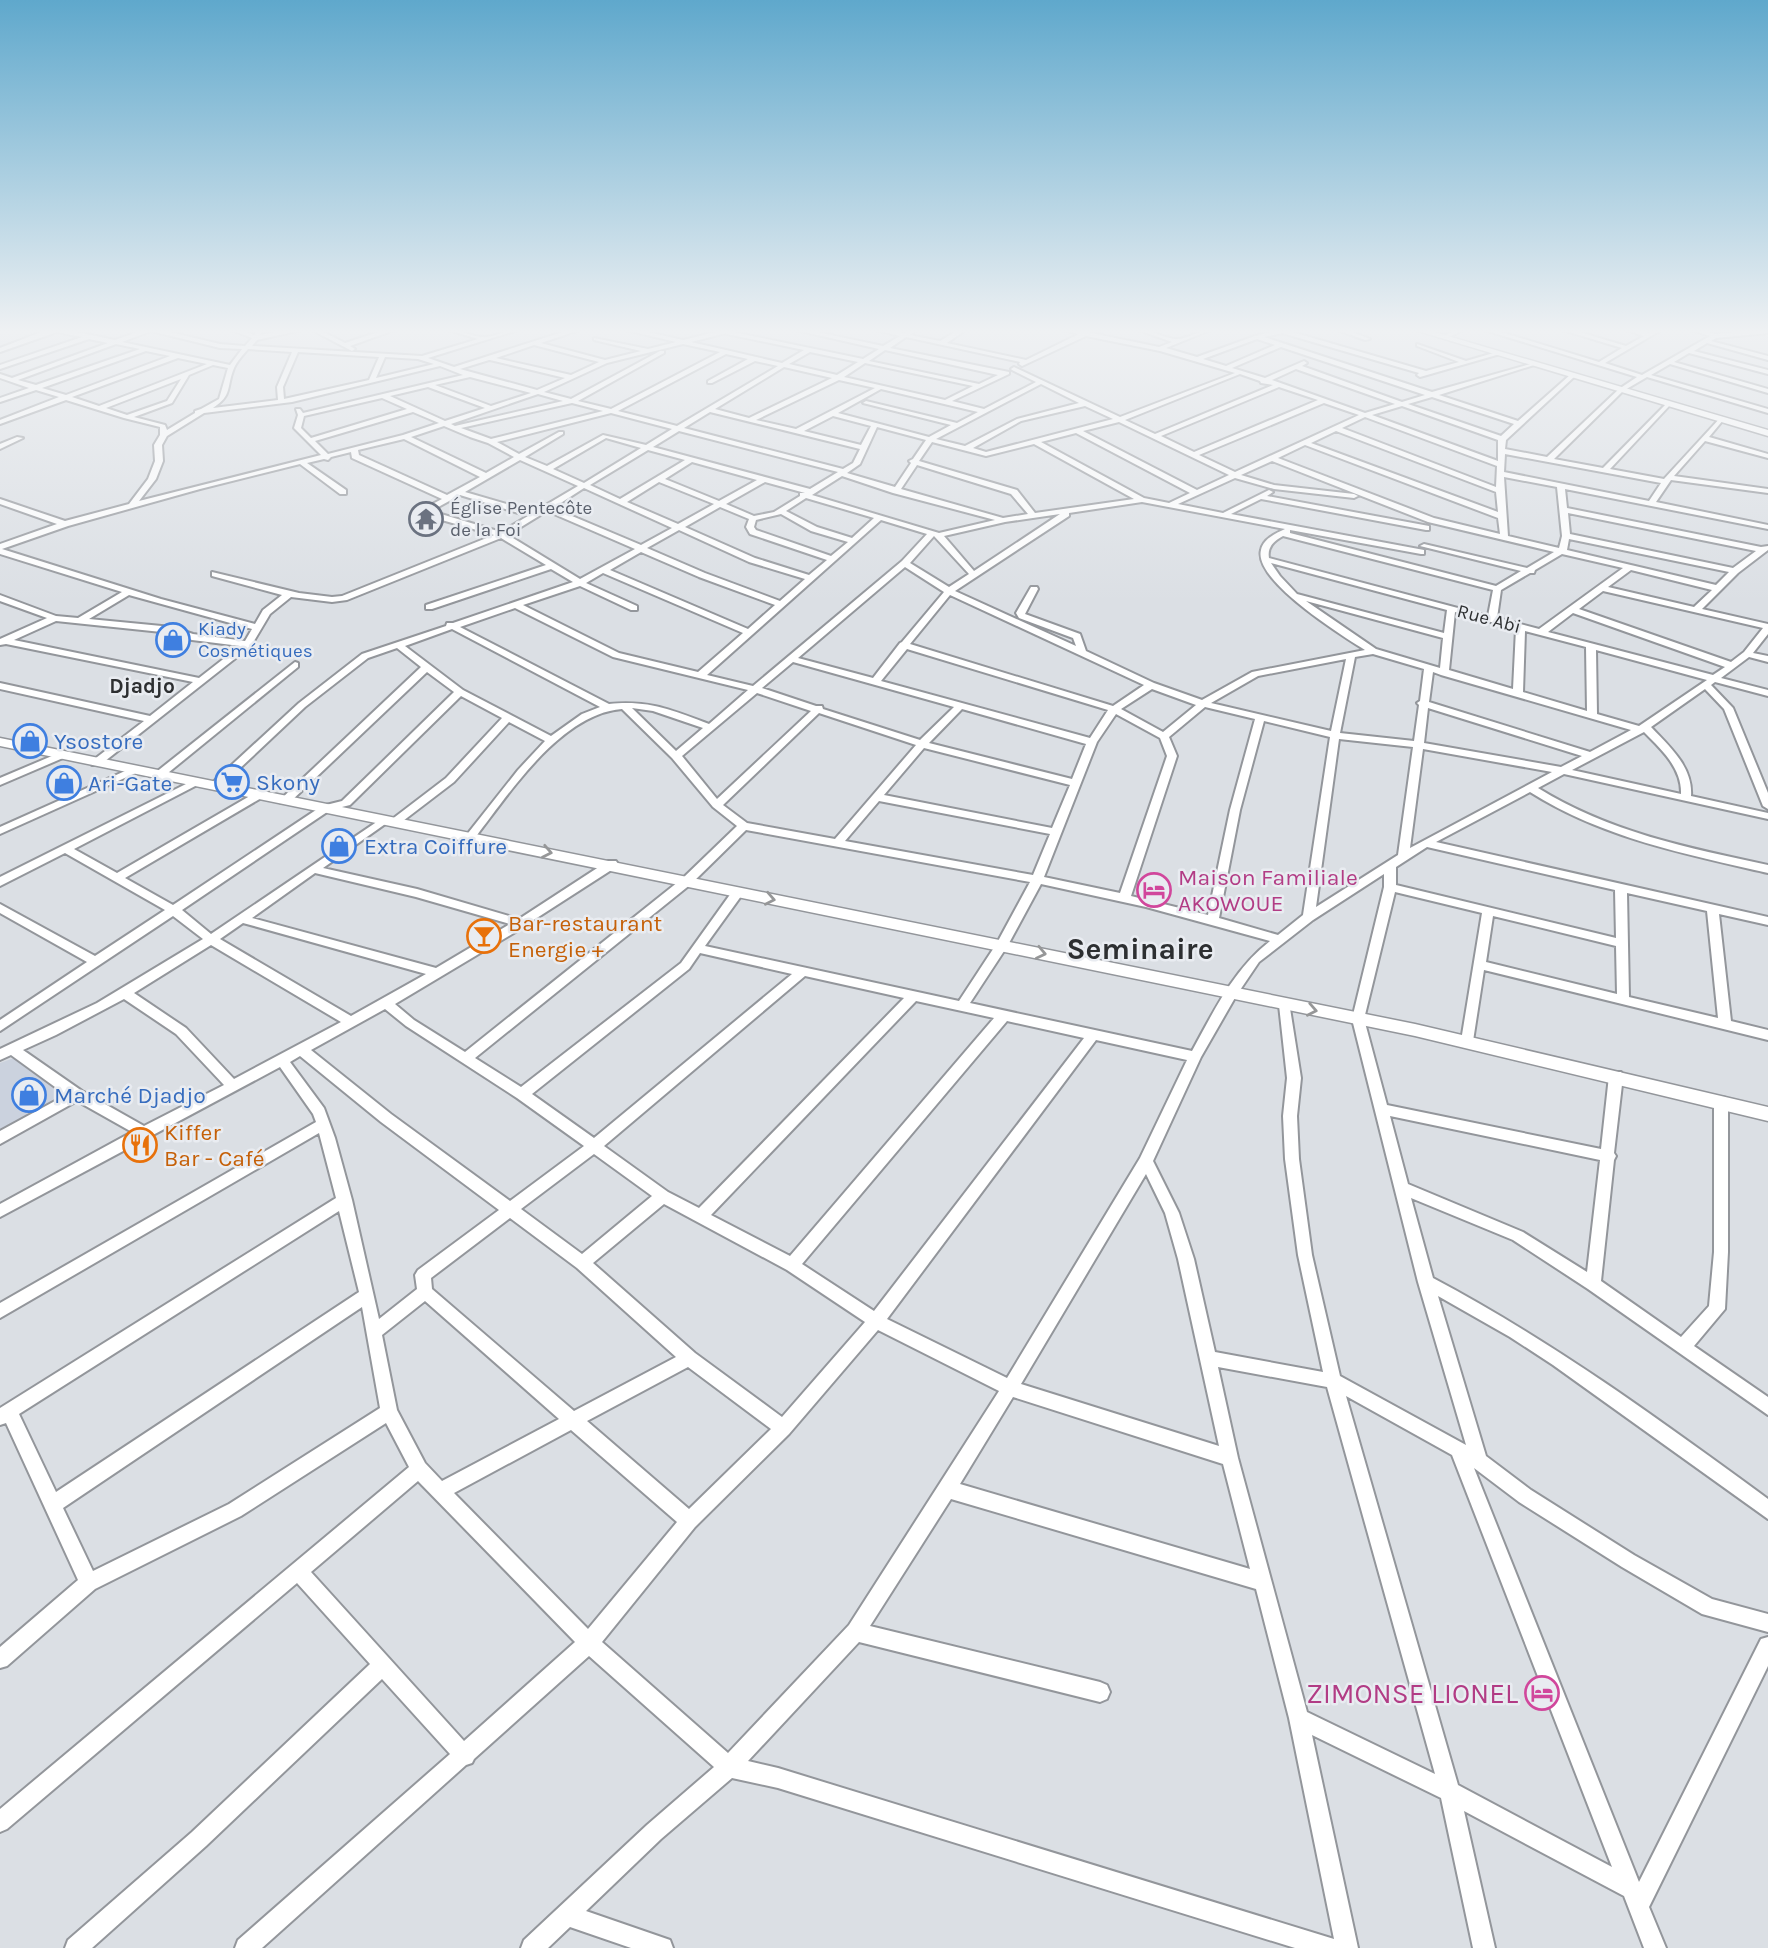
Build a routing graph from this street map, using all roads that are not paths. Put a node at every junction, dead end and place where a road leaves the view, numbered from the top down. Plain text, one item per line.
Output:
1 (134, 420) edge
2 (184, 420) edge
3 (299, 420) edge
4 (378, 420) edge
5 (437, 420) edge
6 (460, 420) edge
7 (489, 420) edge
8 (575, 420) edge
9 (645, 420) edge
10 (693, 420) edge
11 (750, 420) edge
12 (819, 420) edge
13 (856, 420) edge
14 (937, 420) edge
15 (968, 420) edge
16 (1019, 420) edge
17 (1118, 420) joint
18 (1196, 420) edge
19 (1278, 420) edge
20 (1355, 420) edge
21 (1379, 420) edge
22 (1445, 420) edge
23 (1509, 420) edge
24 (1522, 420) edge
25 (1590, 420) edge
26 (1653, 420) edge
27 (1720, 420) edge
28 (1725, 420) edge
29 (1729, 420) edge
30 (1518, 423) junction
31 (447, 425) junction
32 (875, 425) junction
33 (958, 425) junction
34 (458, 427) junction
35 (679, 429) junction
36 (1336, 429) junction
37 (163, 430) junction
38 (1076, 430) junction
39 (1768, 431) edge
40 (797, 432) junction
41 (561, 433) dead end
42 (405, 437) junction
43 (19, 438) dead end
44 (1153, 438) junction
45 (1704, 438) junction
46 (930, 439) junction
47 (1502, 439) junction
48 (311, 440) junction
49 (491, 440) junction
50 (1036, 442) junction
51 (1305, 443) junction
52 (0, 447) edge
53 (650, 447) junction
54 (863, 448) junction
55 (966, 449) junction
56 (355, 451) junction
57 (1502, 451) junction
58 (1193, 456) junction
59 (520, 457) junction
60 (1768, 457) edge
61 (328, 458) junction
62 (692, 459) junction
63 (1274, 459) junction
64 (913, 460) junction
65 (1548, 460) junction
66 (303, 463) junction
67 (1500, 464) junction
68 (547, 469) junction
69 (1605, 470) junction
70 (843, 473) junction
71 (1501, 474) junction
72 (1235, 475) junction
73 (485, 476) junction
74 (764, 479) junction
75 (1668, 479) junction
76 (659, 480) junction
77 (584, 486) junction
78 (1561, 486) junction
79 (1275, 487) junction
80 (461, 490) junction
81 (896, 491) junction
82 (1500, 491) junction
83 (1768, 491) edge
84 (343, 492) dead end
85 (1195, 492) junction
86 (805, 493) junction
87 (1262, 497) junction
88 (447, 498) junction
89 (1371, 498) junction
90 (1142, 500) junction
91 (0, 501) edge
92 (622, 501) junction
93 (1652, 502) junction
94 (1172, 504) junction
95 (132, 505) junction
96 (717, 505) junction
97 (13, 506) junction
98 (547, 508) junction
99 (1565, 510) junction
100 (0, 511) edge
101 (780, 511) junction
102 (1069, 512) junction
103 (1342, 512) junction
104 (1352, 513) junction
105 (534, 515) junction
106 (1224, 515) junction
107 (1033, 516) junction
108 (1503, 517) junction
109 (753, 518) junction
110 (878, 519) junction
111 (1005, 520) junction
112 (65, 524) junction
113 (1429, 524) junction
114 (678, 527) junction
115 (1294, 527) junction
116 (1768, 527) edge
117 (1282, 533) junction
118 (935, 534) junction
119 (1331, 534) junction
120 (502, 535) junction
121 (1566, 536) junction
122 (1504, 537) junction
123 (851, 540) junction
124 (1765, 548) edge
125 (0, 549) edge
126 (639, 549) junction
127 (1422, 549) junction
128 (1563, 551) junction
129 (833, 559) junction
130 (1265, 559) junction
131 (905, 563) junction
132 (552, 566) junction
133 (1415, 567) junction
134 (1630, 567) junction
135 (603, 570) junction
136 (1531, 571) junction
137 (1735, 571) junction
138 (215, 574) dead end
139 (973, 574) junction
140 (810, 578) junction
141 (580, 583) junction
142 (1601, 588) junction
143 (1716, 588) junction
144 (1034, 589) dead end
145 (1496, 589) junction
146 (949, 591) junction
147 (128, 592) junction
148 (290, 593) junction
149 (1293, 595) junction
150 (0, 598) edge
151 (780, 604) junction
152 (515, 605) junction
153 (429, 607) dead end
154 (634, 608) dead end
155 (1451, 609) junction
156 (1571, 609) junction
157 (1696, 610) junction
158 (55, 618) junction
159 (82, 619) junction
160 (1492, 620) junction
161 (450, 625) junction
162 (1521, 627) junction
163 (1768, 627) edge
164 (258, 628) junction
165 (748, 632) junction
166 (1540, 633) junction
167 (1446, 636) junction
168 (2, 642) edge
169 (248, 644) junction
170 (397, 644) junction
171 (903, 645) junction
172 (1591, 646) junction
173 (1373, 651) junction
174 (1082, 653) junction
175 (1747, 654) junction
176 (1350, 656) junction
177 (792, 659) junction
178 (1768, 659) edge
179 (295, 665) dead end
180 (1732, 666) junction
181 (427, 667) junction
182 (1429, 668) junction
183 (1444, 673) junction
184 (701, 675) junction
185 (200, 681) junction
186 (875, 682) junction
187 (1710, 683) junction
188 (1150, 684) junction
189 (0, 686) edge
190 (754, 689) junction
191 (460, 692) junction
192 (1768, 693) edge
193 (1518, 694) junction
194 (1422, 703) junction
195 (1203, 704) junction
196 (623, 705) junction
197 (960, 706) junction
198 (609, 708) junction
199 (819, 708) junction
200 (1114, 709) junction
201 (1592, 715) junction
202 (507, 718) junction
203 (150, 719) junction
204 (1260, 719) junction
205 (709, 727) junction
206 (1643, 729) junction
207 (1335, 735) junction
208 (1164, 736) junction
209 (550, 740) junction
210 (1093, 742) junction
211 (0, 743) edge
212 (922, 744) junction
213 (1418, 745) junction
214 (1589, 755) junction
215 (59, 756) junction
216 (676, 756) junction
217 (96, 763) junction
218 (134, 770) junction
219 (1559, 770) junction
220 (159, 775) junction
221 (0, 782) edge
222 (196, 783) junction
223 (1076, 783) junction
224 (215, 786) junction
225 (1530, 787) junction
226 (259, 795) junction
227 (876, 797) junction
228 (1686, 799) junction
229 (285, 801) junction
230 (717, 805) junction
231 (1768, 806) edge
232 (326, 808) junction
233 (1768, 816) edge
234 (389, 821) junction
235 (744, 827) junction
236 (0, 831) edge
237 (1057, 832) junction
238 (470, 837) junction
239 (837, 843) junction
240 (1425, 844) junction
241 (66, 849) junction
242 (1397, 861) junction
243 (612, 864) junction
244 (312, 869) junction
245 (1768, 869) edge
246 (118, 877) junction
247 (1037, 880) junction
248 (687, 881) junction
249 (0, 882) edge
250 (1390, 887) junction
251 (1621, 890) junction
252 (738, 892) junction
253 (1124, 898) junction
254 (0, 908) edge
255 (174, 910) junction
256 (1488, 910) junction
257 (1713, 910) junction
258 (1309, 917) junction
259 (1213, 918) junction
260 (242, 919) junction
261 (1768, 921) edge
262 (524, 924) junction
263 (210, 939) junction
264 (1277, 939) junction
265 (1621, 943) junction
266 (1002, 945) junction
267 (699, 949) junction
268 (94, 961) junction
269 (1480, 965) junction
270 (802, 972) junction
271 (437, 973) junction
272 (125, 993) junction
273 (1231, 993) junction
274 (913, 996) junction
275 (1623, 1000) junction
276 (384, 1002) junction
277 (1285, 1005) junction
278 (962, 1006) junction
279 (1003, 1015) junction
280 (1358, 1020) junction
281 (351, 1022) junction
282 (1725, 1025) junction
283 (0, 1026) edge
284 (1093, 1035) junction
285 (1768, 1035) edge
286 (1467, 1041) junction
287 (300, 1049) junction
288 (6, 1052) edge
289 (1195, 1057) junction
290 (281, 1059) junction
291 (465, 1059) junction
292 (1616, 1076) junction
293 (232, 1085) junction
294 (522, 1094) junction
295 (77, 1095) junction
296 (1721, 1102) junction
297 (1380, 1109) junction
298 (1768, 1114) edge
299 (323, 1124) junction
300 (144, 1132) junction
301 (0, 1138) edge
302 (593, 1146) junction
303 (1609, 1156) junction
304 (1146, 1161) junction
305 (1403, 1188) junction
306 (663, 1196) junction
307 (345, 1200) junction
308 (509, 1210) junction
309 (0, 1211) edge
310 (701, 1216) junction
311 (582, 1263) junction
312 (792, 1265) junction
313 (1426, 1282) junction
314 (1593, 1284) junction
315 (425, 1292) junction
316 (368, 1295) junction
317 (0, 1311) edge
318 (876, 1321) junction
319 (375, 1332) junction
320 (1682, 1347) junction
321 (689, 1358) junction
322 (1207, 1358) junction
323 (1333, 1381) junction
324 (1009, 1388) junction
325 (1768, 1407) edge
326 (389, 1412) junction
327 (4, 1414) edge
328 (571, 1422) junction
329 (783, 1427) junction
330 (1458, 1449) junction
331 (1230, 1458) junction
332 (1479, 1461) junction
333 (419, 1469) junction
334 (946, 1489) junction
335 (442, 1490) junction
336 (52, 1505) junction
337 (1768, 1510) edge
338 (689, 1521) junction
339 (298, 1572) junction
340 (1264, 1581) junction
341 (89, 1583) junction
342 (1768, 1623) edge
343 (856, 1632) junction
344 (589, 1643) junction
345 (1768, 1646) edge
346 (0, 1659) edge
347 (383, 1665) junction
348 (1100, 1692) dead end
349 (1299, 1718) junction
350 (465, 1756) junction
351 (729, 1767) junction
352 (1450, 1793) junction
353 (0, 1822) edge
354 (1635, 1896) junction
355 (569, 1916) junction
356 (248, 1947) edge
357 (76, 1948) edge
358 (532, 1948) edge
359 (662, 1948) edge
360 (1330, 1948) edge
361 (1347, 1948) edge
362 (1484, 1948) edge
363 (1655, 1948) edge

1 - 37 street
2 - 37 street
3 - 48 street
4 - 48 street
5 - 31 street
6 - 31 street
7 - 34 street
8 - 49 street
9 - 35 street
10 - 35 street
11 - 40 street
12 - 40 street
13 - 32 street
14 - 33 street
15 - 33 street
16 - 55 street
17 - 38 street
17 - 44 street
18 - 44 street
19 - 58 street
20 - 36 street
21 - 67 street
22 - 47 street
23 - 30 street
24 - 30 street
25 - 65 street
26 - 69 street
27 - 45 street
28 - 39 main road
29 - 39 main road
30 - 47 street
31 - 34 street
31 - 42 street
32 - 46 street
32 - 54 street
33 - 46 street
34 - 49 street
35 - 53 street
35 - 70 street
36 - 51 street
36 - 82 street
37 - 95 street
38 - 50 street
38 - 85 street
40 - 54 street
41 - 59 street
42 - 56 street
42 - 73 street
43 - 52 street
44 - 58 street
45 - 60 street
45 - 75 street
46 - 55 street
46 - 64 street
47 - 57 street
48 - 61 street
49 - 59 street
50 - 55 street
50 - 90 street
51 - 63 street
51 - 108 street
53 - 62 street
53 - 68 street
53 - 77 street
54 - 70 street
56 - 61 street
56 - 88 street
57 - 65 street
57 - 67 street
58 - 72 street
59 - 68 street
59 - 73 street
61 - 66 street
62 - 74 street
62 - 76 street
63 - 72 street
63 - 89 street
64 - 81 street
64 - 107 street
65 - 69 street
66 - 84 street
66 - 95 street
67 - 71 street
68 - 77 street
69 - 75 street
70 - 81 street
70 - 86 street
71 - 78 street
71 - 82 street
72 - 79 street
72 - 85 street
73 - 80 street
74 - 86 street
74 - 96 street
75 - 83 street
75 - 93 street
76 - 92 street
76 - 96 street
77 - 92 street
77 - 98 street
78 - 93 street
78 - 99 street
79 - 87 street
79 - 89 street
80 - 88 street
80 - 105 street
81 - 111 street
82 - 108 street
85 - 94 street
86 - 101 street
86 - 110 street
87 - 103 street
87 - 106 street
88 - 120 street
89 - 104 street
89 - 113 street
90 - 94 street
90 - 102 street
91 - 97 street
92 - 114 street
93 - 116 street
94 - 106 street
95 - 112 street
96 - 109 street
96 - 114 street
97 - 100 street
97 - 112 street
98 - 105 street
98 - 126 street
99 - 121 street
99 - 124 street
101 - 109 street
101 - 123 street
102 - 107 street
102 - 139 street
103 - 104 street
103 - 119 street
104 - 113 street
105 - 120 street
106 - 115 street
107 - 111 street
108 - 122 street
109 - 129 street
110 - 118 street
110 - 123 street
111 - 118 street
112 - 125 street
113 - 122 street
113 - 127 street
114 - 126 street
114 - 140 street
115 - 117 street
115 - 119 street
117 - 130 street
117 - 133 street
118 - 131 street
118 - 139 street
119 - 127 street
120 - 132 street
120 - 148 street
121 - 128 street
121 - 137 street
122 - 128 street
123 - 129 street
124 - 137 street
125 - 147 street
126 - 135 street
126 - 151 street
127 - 133 street
127 - 136 street
128 - 134 street
128 - 136 street
129 - 140 street
130 - 149 street
130 - 155 street, Rue Abi
131 - 146 street
131 - 177 street
132 - 141 street
132 - 153 street
133 - 145 street
134 - 142 street
134 - 143 street
135 - 141 street
135 - 165 street
136 - 145 street
137 - 143 street
138 - 148 street
139 - 146 street
140 - 151 street
141 - 152 street
141 - 154 street
142 - 156 street
142 - 157 street
143 - 157 street
144 - 174 street
145 - 160 street
146 - 171 street
146 - 174 street
147 - 159 street
147 - 164 street
148 - 164 street
149 - 167 street
149 - 173 street
150 - 158 street
151 - 165 street
152 - 161 street
152 - 184 street
155 - 160 street, Rue Abi
155 - 167 street
156 - 166 street
156 - 180 street
157 - 163 street
158 - 159 street
158 - 168 street
159 - 169 street
160 - 162 street, Rue Abi
161 - 170 street
161 - 198 street
162 - 166 street, Rue Abi
162 - 193 street
163 - 175 street
164 - 169 street
165 - 184 street
166 - 172 street, Rue Abi
167 - 183 street
168 - 185 street
169 - 185 street
170 - 181 street
170 - 224 street
171 - 186 street
171 - 200 street
172 - 187 street, Rue Abi
172 - 201 street
173 - 176 street
173 - 182 street
174 - 188 street
175 - 178 street
175 - 180 street
176 - 195 street
176 - 207 street
177 - 186 street
177 - 190 street
179 - 220 street
180 - 187 street
181 - 191 street
181 - 229 street
182 - 183 street
182 - 194 street
183 - 193 street
184 - 190 street
185 - 203 street
186 - 197 street
187 - 192 street, Rue Abi
187 - 206 street
187 - 231 street
188 - 195 street
188 - 200 street
189 - 203 street
190 - 199 street
190 - 205 street
191 - 202 street
191 - 232 street
193 - 201 street
194 - 213 street
194 - 214 street
195 - 204 street
195 - 208 street
196 - 198 street
196 - 205 street
196 - 216 street
197 - 210 street
197 - 212 street
198 - 209 street
199 - 212 street
199 - 230 street
200 - 208 street
200 - 210 street
201 - 206 street
202 - 209 street
202 - 234 street
203 - 217 street
204 - 207 street
204 - 259 street
205 - 216 street
206 - 214 street
206 - 228 street
207 - 213 street
207 - 258 street
208 - 253 street
209 - 238 street
210 - 223 street
211 - 215 main road
212 - 223 street
212 - 227 street
213 - 219 street
213 - 242 street
214 - 219 street
215 - 217 main road
215 - 221 street
216 - 230 street
217 - 218 main road
218 - 220 main road
218 - 236 street
219 - 225 street
219 - 228 street
220 - 222 main road
222 - 224 main road
222 - 241 street
223 - 237 street
224 - 226 main road
225 - 240 street
225 - 245 street
226 - 229 main road
226 - 246 street
227 - 237 street
227 - 239 street
228 - 233 street
229 - 232 main road
230 - 235 street
232 - 234 main road
232 - 255 street
234 - 238 main road
234 - 244 street
235 - 239 street
235 - 248 street
237 - 247 street
238 -> 243 main road
239 - 247 street
240 - 242 street
240 - 251 street
241 - 246 street
241 - 249 street
242 - 250 street
242 - 258 street
243 - 248 main road
243 - 262 street
244 - 260 street
244 - 262 street
246 - 255 street
247 - 253 street
247 - 266 street
248 - 252 main road
248 - 291 street
250 - 256 street
250 - 280 street
251 - 257 street
251 - 265 street
252 -> 266 main road
252 - 267 street
253 - 259 street
254 - 268 street
255 - 263 street
255 - 268 street
256 - 265 street
256 - 269 street
257 - 261 street
257 - 282 street
258 - 264 street
259 - 264 street
260 - 263 street
260 - 271 street
262 - 271 street
263 - 272 street
263 - 281 street
264 - 273 street
265 - 275 street
266 -> 273 main road
266 - 278 street
267 - 270 street
267 - 294 street
268 - 283 street
269 - 275 street
269 - 286 street
270 - 274 street
270 - 302 street
271 - 276 street
272 - 288 street
272 - 293 street
273 - 277 main road
273 - 289 street
274 - 278 street
274 - 310 street
275 - 282 street
276 - 281 street
276 - 291 street
277 -> 280 main road
277 - 323 street
278 - 279 street
279 - 284 street
279 - 312 street
280 - 286 main road
280 - 297 street
281 - 287 street
282 - 285 street
284 - 289 street
284 - 318 street
286 - 292 main road
287 - 290 street
287 - 308 street
288 - 295 street
289 - 304 street
290 - 293 street
290 - 299 street
291 - 294 street
292 - 296 main road
292 - 303 street
293 - 300 street
294 - 302 street
295 - 300 street
295 - 301 street
296 - 298 main road
296 - 320 street
297 - 303 street
297 - 305 street
299 - 307 street
299 - 317 street
300 - 309 street
302 - 306 street
302 - 308 street
303 - 314 street
304 - 322 street
304 - 324 street
305 - 313 street
305 - 314 street
306 - 310 street
306 - 311 street
307 - 316 street
307 - 327 street
308 - 311 street
308 - 315 street
310 - 312 street
311 - 321 street
312 - 318 street
313 - 332 street
313 - 337 street
314 - 320 street
315 - 319 street
315 - 328 street
316 - 319 street
316 - 336 street
318 - 324 street
318 - 329 street
319 - 326 street
320 - 325 street
321 - 328 street
321 - 329 street
322 - 323 street
322 - 331 street
323 - 330 street
323 - 352 street
324 - 331 street
324 - 334 street
326 - 333 street
326 - 341 street
327 - 336 street
328 - 335 street
328 - 338 street
329 - 338 street
330 - 332 street
330 - 354 street
331 - 340 street
332 - 342 street
333 - 335 street
333 - 339 street
334 - 340 street
334 - 343 street
335 - 344 street
336 - 341 street
338 - 344 street
339 - 347 street
339 - 353 street
340 - 349 street
341 - 346 street
343 - 348 street
343 - 351 street
344 - 350 street
344 - 351 street
345 - 354 street
347 - 350 street
347 - 357 street
349 - 352 street
349 - 361 street
350 - 356 street
351 - 355 street
351 - 360 street
352 - 354 street
352 - 362 street
354 - 363 street
355 - 358 street
355 - 359 street

